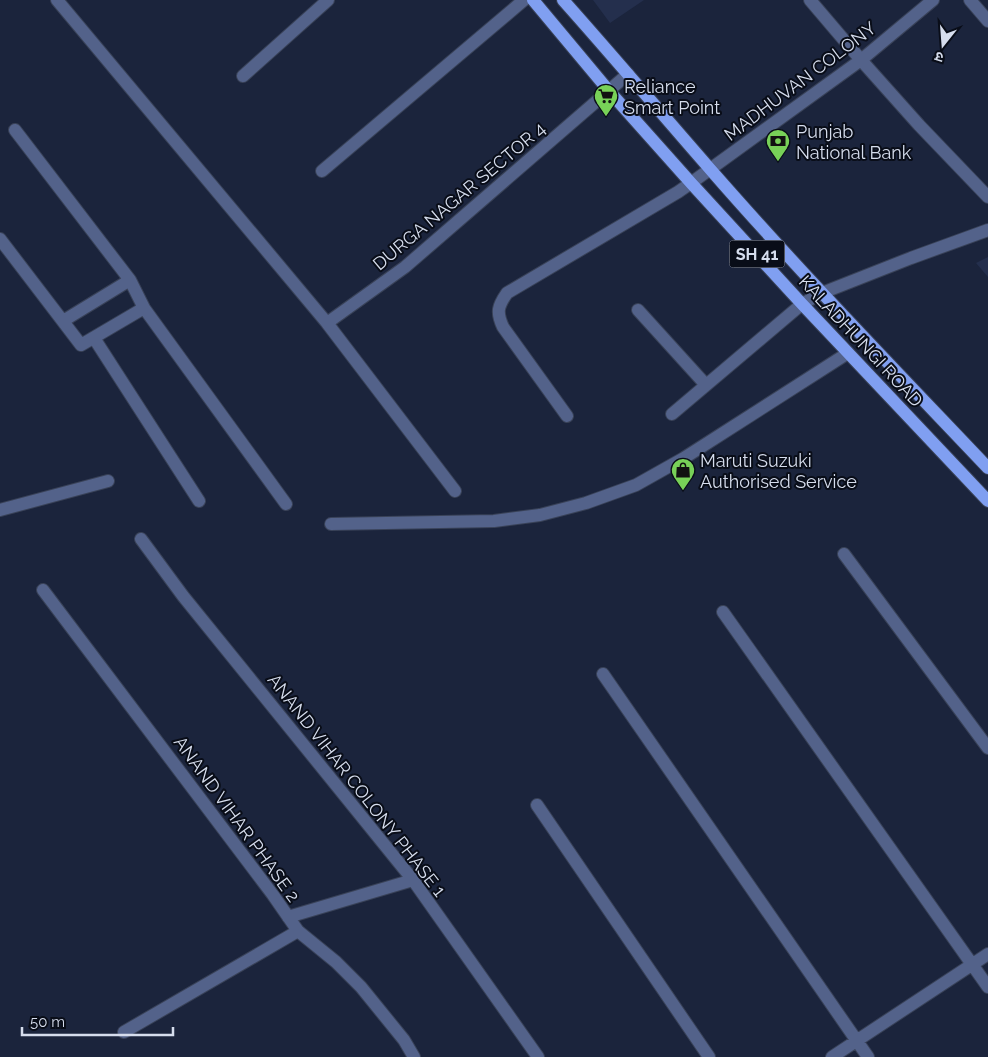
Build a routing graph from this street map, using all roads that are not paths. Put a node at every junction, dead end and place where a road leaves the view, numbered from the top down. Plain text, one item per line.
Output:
1 (57, 0) edge
2 (328, 0) edge
3 (524, 0) edge
4 (533, 0) edge
5 (563, 0) edge
6 (810, 0) edge
7 (933, 0) edge
8 (970, 0) edge
9 (988, 21) edge
10 (861, 60) junction
11 (628, 74) junction
12 (243, 76) dead end
13 (609, 91) junction
14 (15, 130) dead end
15 (710, 169) junction
16 (322, 171) dead end
17 (692, 183) junction
18 (988, 196) edge
19 (988, 230) edge
20 (0, 239) edge
21 (130, 280) junction
22 (822, 293) junction
23 (802, 304) junction
24 (144, 308) junction
25 (638, 310) dead end
26 (63, 321) junction
27 (328, 323) junction
28 (94, 338) junction
29 (848, 353) junction
30 (706, 385) junction
31 (672, 414) dead end
32 (567, 416) dead end
33 (987, 467) edge
34 (968, 480) junction
35 (108, 481) dead end
36 (456, 492) dead end
37 (199, 501) dead end
38 (988, 501) edge
39 (286, 504) dead end
40 (0, 510) edge
41 (331, 524) dead end
42 (141, 539) dead end
43 (844, 554) dead end
44 (44, 590) dead end
45 (723, 612) dead end
46 (603, 674) dead end
47 (988, 748) edge
48 (537, 805) dead end
49 (413, 880) junction
50 (288, 917) junction
51 (298, 932) junction
52 (988, 954) edge
53 (972, 965) junction
54 (988, 988) edge
55 (124, 1032) dead end
56 (856, 1040) junction
57 (414, 1057) edge
58 (538, 1057) edge
59 (709, 1057) edge
60 (832, 1057) edge
61 (868, 1057) edge

1 - 27 street
2 - 12 street
3 - 16 street
4 - 13 main road, KALADHUNGI ROAD / SH 41
5 - 11 main road, KALADHUNGI ROAD / SH 41
6 - 10 street
7 - 10 street, MADHUVAN COLONY
8 - 9 street
10 - 15 street, MADHUVAN COLONY
10 - 18 street
11 - 13 street, DURGA NAGAR SECTOR 4
11 - 15 main road, KALADHUNGI ROAD / SH 41
13 - 17 main road, KALADHUNGI ROAD / SH 41
13 - 27 street, DURGA NAGAR SECTOR 4
14 - 21 street
15 - 17 street, MADHUVAN COLONY
15 - 22 main road, KALADHUNGI ROAD / SH 41
17 - 23 main road, KALADHUNGI ROAD / SH 41
17 - 32 street, MADHUVAN COLONY
19 - 22 street
20 - 26 street
21 - 24 street
21 - 26 street
22 - 23 street
22 - 33 main road, KALADHUNGI ROAD / SH 41
23 - 29 main road, KALADHUNGI ROAD / SH 41
23 - 30 street
24 - 28 street
24 - 39 street
25 - 30 street
26 - 28 street
27 - 36 street
28 - 37 street
29 - 34 main road, KALADHUNGI ROAD / SH 41
29 - 41 street
30 - 31 street
33 - 34 main road
34 - 38 main road, KALADHUNGI ROAD / SH 41
35 - 40 street
42 - 49 street, ANAND VIHAR COLONY PHASE 1
43 - 47 street
44 - 50 street, ANAND VIHAR PHASE 2
45 - 53 street
46 - 56 street
48 - 59 street
49 - 50 street
49 - 58 street, ANAND VIHAR COLONY PHASE 1
50 - 51 street, ANAND VIHAR PHASE 2
51 - 55 street
51 - 57 street, ANAND VIHAR PHASE 2
52 - 53 street
53 - 54 street
53 - 56 street
56 - 60 street
56 - 61 street

